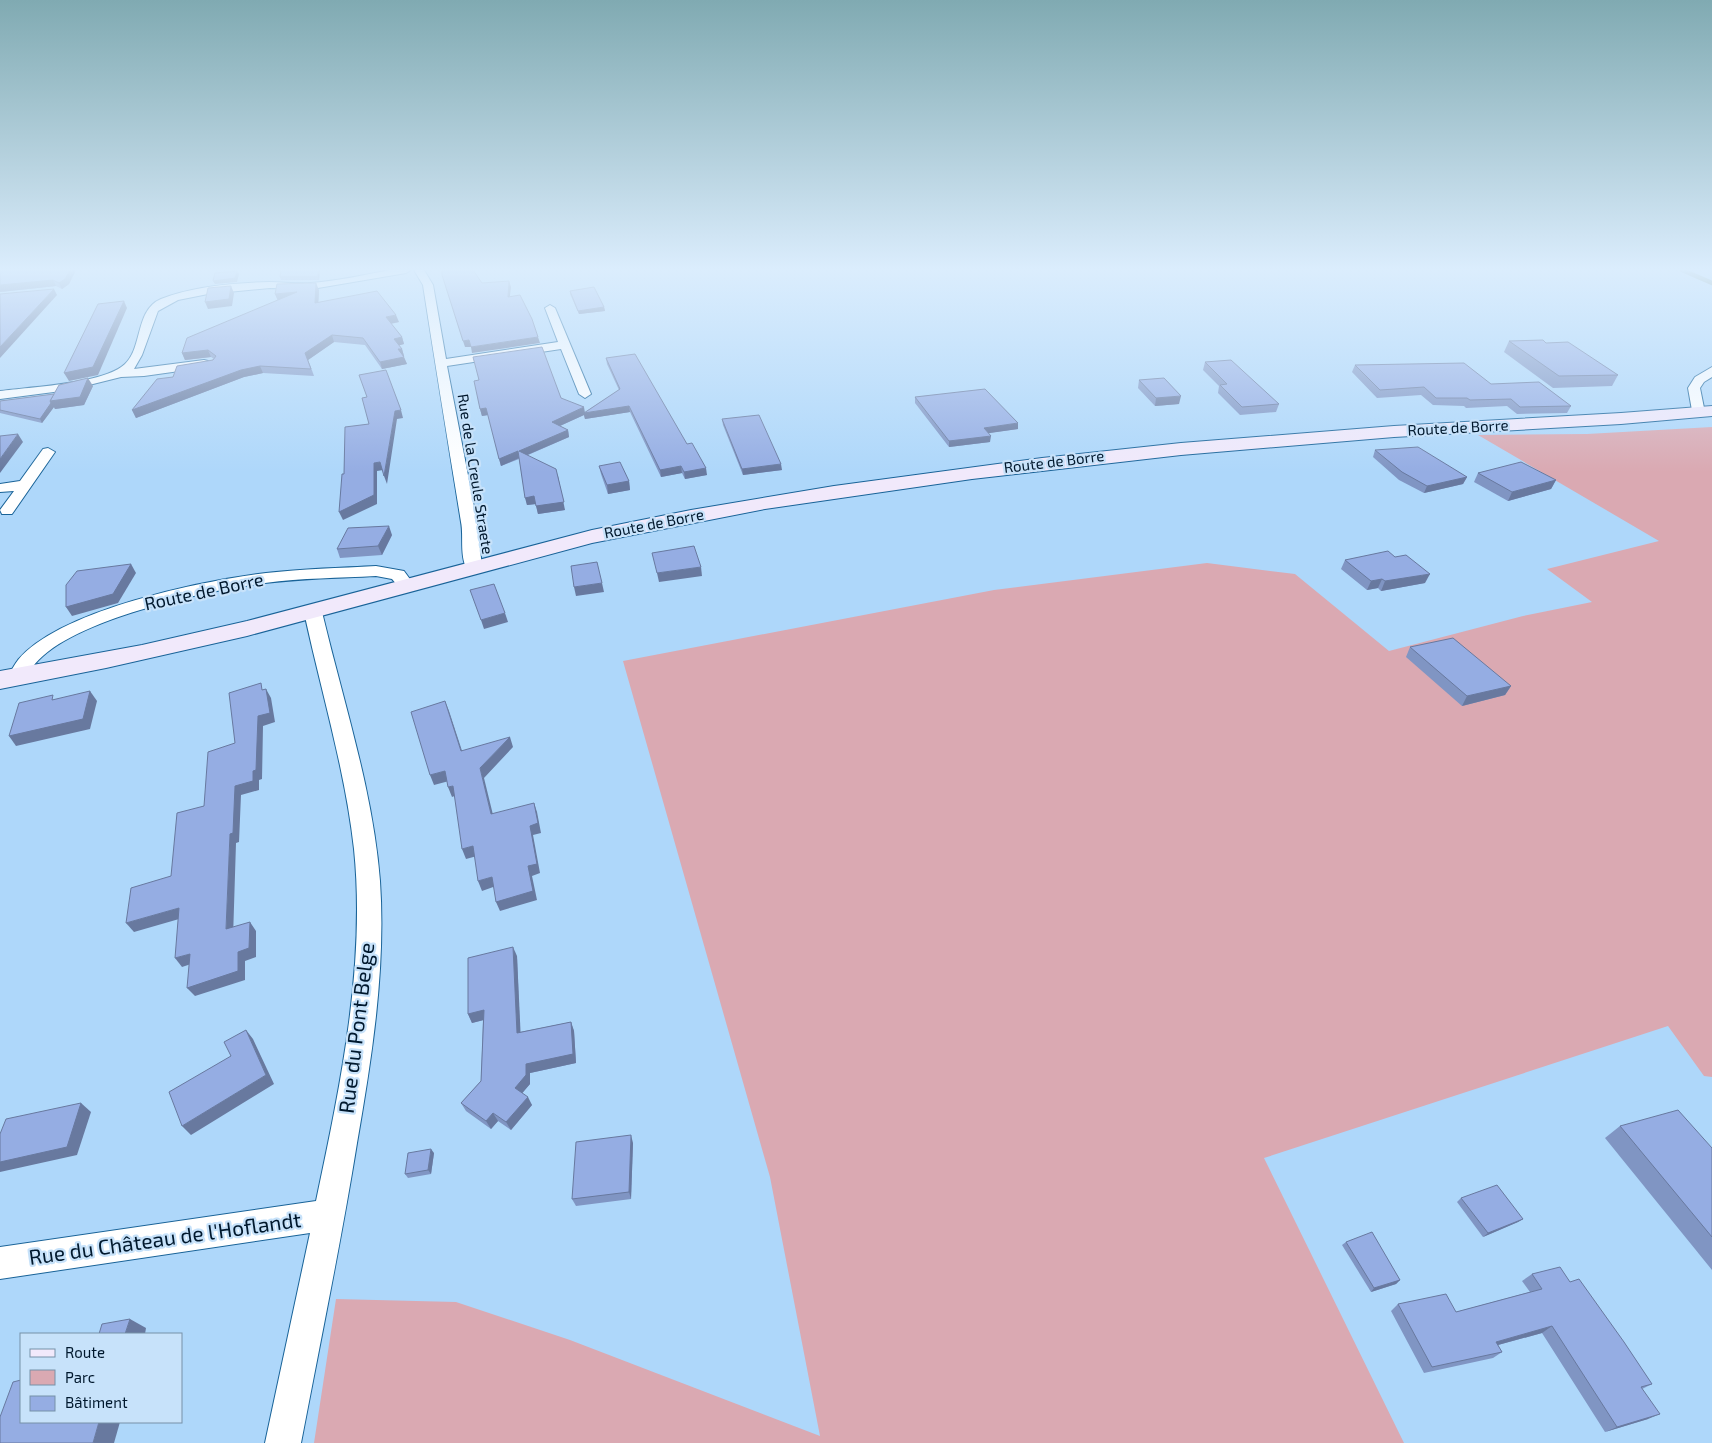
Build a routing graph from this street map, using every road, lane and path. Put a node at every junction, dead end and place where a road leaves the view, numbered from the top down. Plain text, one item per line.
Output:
1 (142, 337) edge
2 (437, 337) edge
3 (562, 337) edge
4 (565, 345) junction
5 (441, 362) junction
6 (211, 363) edge
7 (1712, 372) edge
8 (120, 373) junction
9 (585, 394) dead end
10 (0, 395) edge
11 (1705, 412) edge
12 (48, 452) dead end
13 (25, 485) junction
14 (0, 488) edge
15 (8, 511) dead end
16 (474, 566) junction
17 (407, 586) junction
18 (313, 612) junction
19 (9, 678) edge
20 (329, 1215) junction
21 (0, 1263) edge
22 (283, 1443) edge

1 - 8 street
2 - 5 street, Rue de la Creule Straete
3 - 4 street
4 - 5 street
4 - 9 street
5 - 16 street, Rue de la Creule Straete
6 - 8 street
7 - 11 street
8 - 10 street
11 - 16 main road, Route de Borre
12 - 13 street
13 - 14 street
13 - 15 street
16 - 17 main road, Route de Borre
17 - 18 main road, Route de Borre
17 - 19 street, Route de Borre
18 - 19 main road, Route de Borre
18 - 20 street, Rue du Pont Belge
20 - 21 street, Rue du Château de l'Hoflandt
20 - 22 street, Rue du Pont Belge

